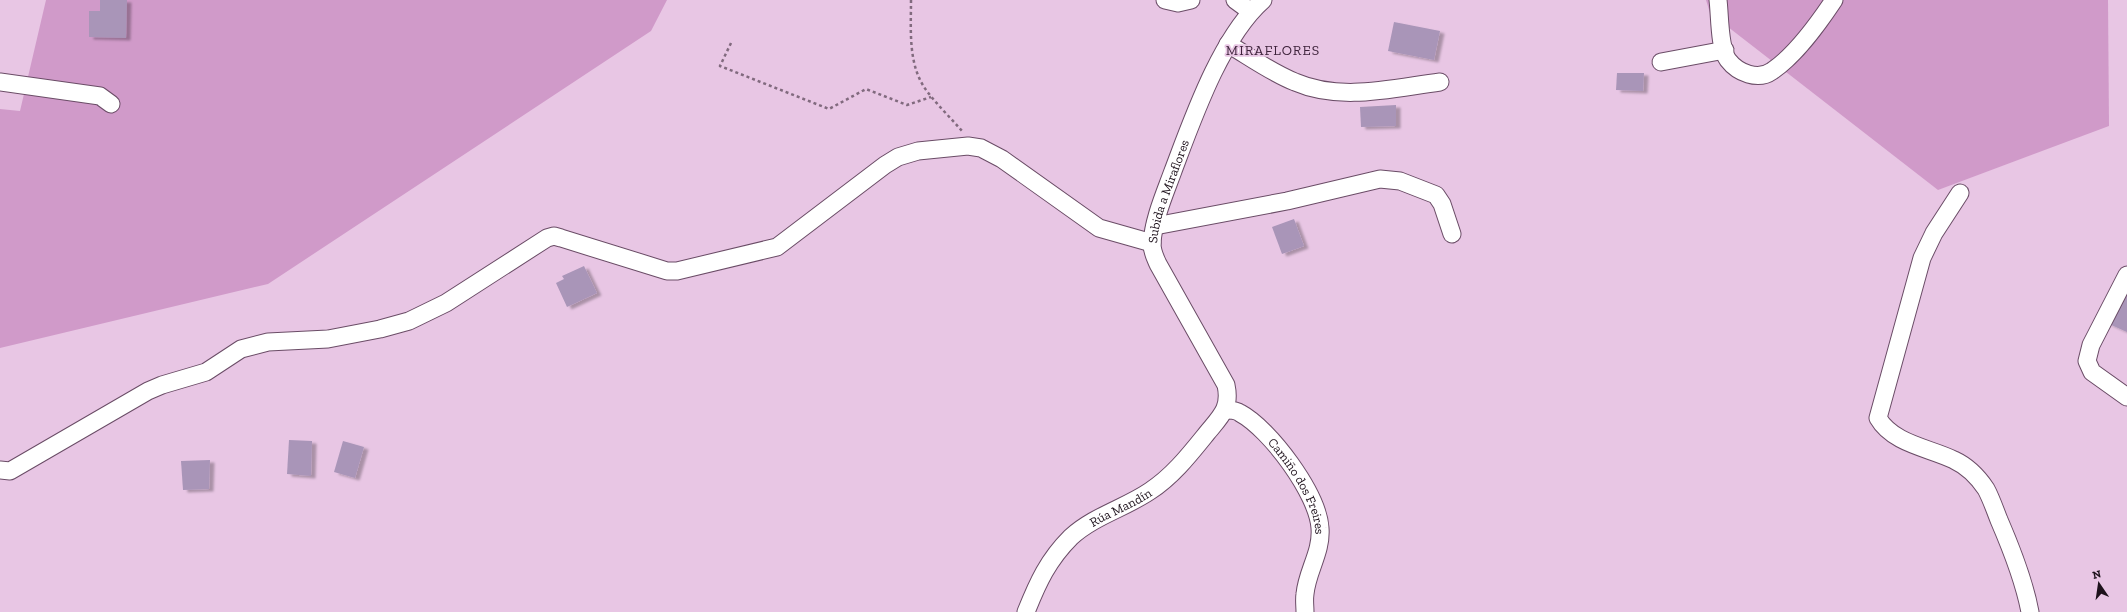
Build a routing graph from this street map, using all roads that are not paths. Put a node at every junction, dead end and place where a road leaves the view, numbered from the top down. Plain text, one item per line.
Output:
1 (1165, 0) edge
2 (1191, 0) edge
3 (1235, 0) edge
4 (1263, 0) edge
5 (1718, 0) edge
6 (1834, 0) edge
7 (1250, 11) junction
8 (1228, 44) junction
9 (1725, 50) junction
10 (1661, 62) dead end
11 (0, 82) edge
12 (1440, 82) dead end
13 (111, 104) dead end
14 (1960, 193) dead end
15 (1155, 226) junction
16 (1452, 234) dead end
17 (1152, 243) junction
18 (2127, 275) edge
19 (2127, 397) edge
20 (1226, 410) junction
21 (0, 470) edge
22 (1026, 612) edge
23 (1305, 612) edge
24 (2030, 612) edge

1 - 2 street
3 - 7 street
4 - 7 street, Subida a Miraflores
5 - 9 street
6 - 9 street
7 - 8 street, Subida a Miraflores
8 - 12 street
8 - 15 street, Subida a Miraflores
9 - 10 street
11 - 13 street
14 - 24 street
15 - 16 street
15 - 17 street, Subida a Miraflores
17 - 20 street, Subida a Miraflores
17 - 21 street
18 - 19 street
20 - 22 street, Rúa Mandín
20 - 23 street, Camiño dos Freires

